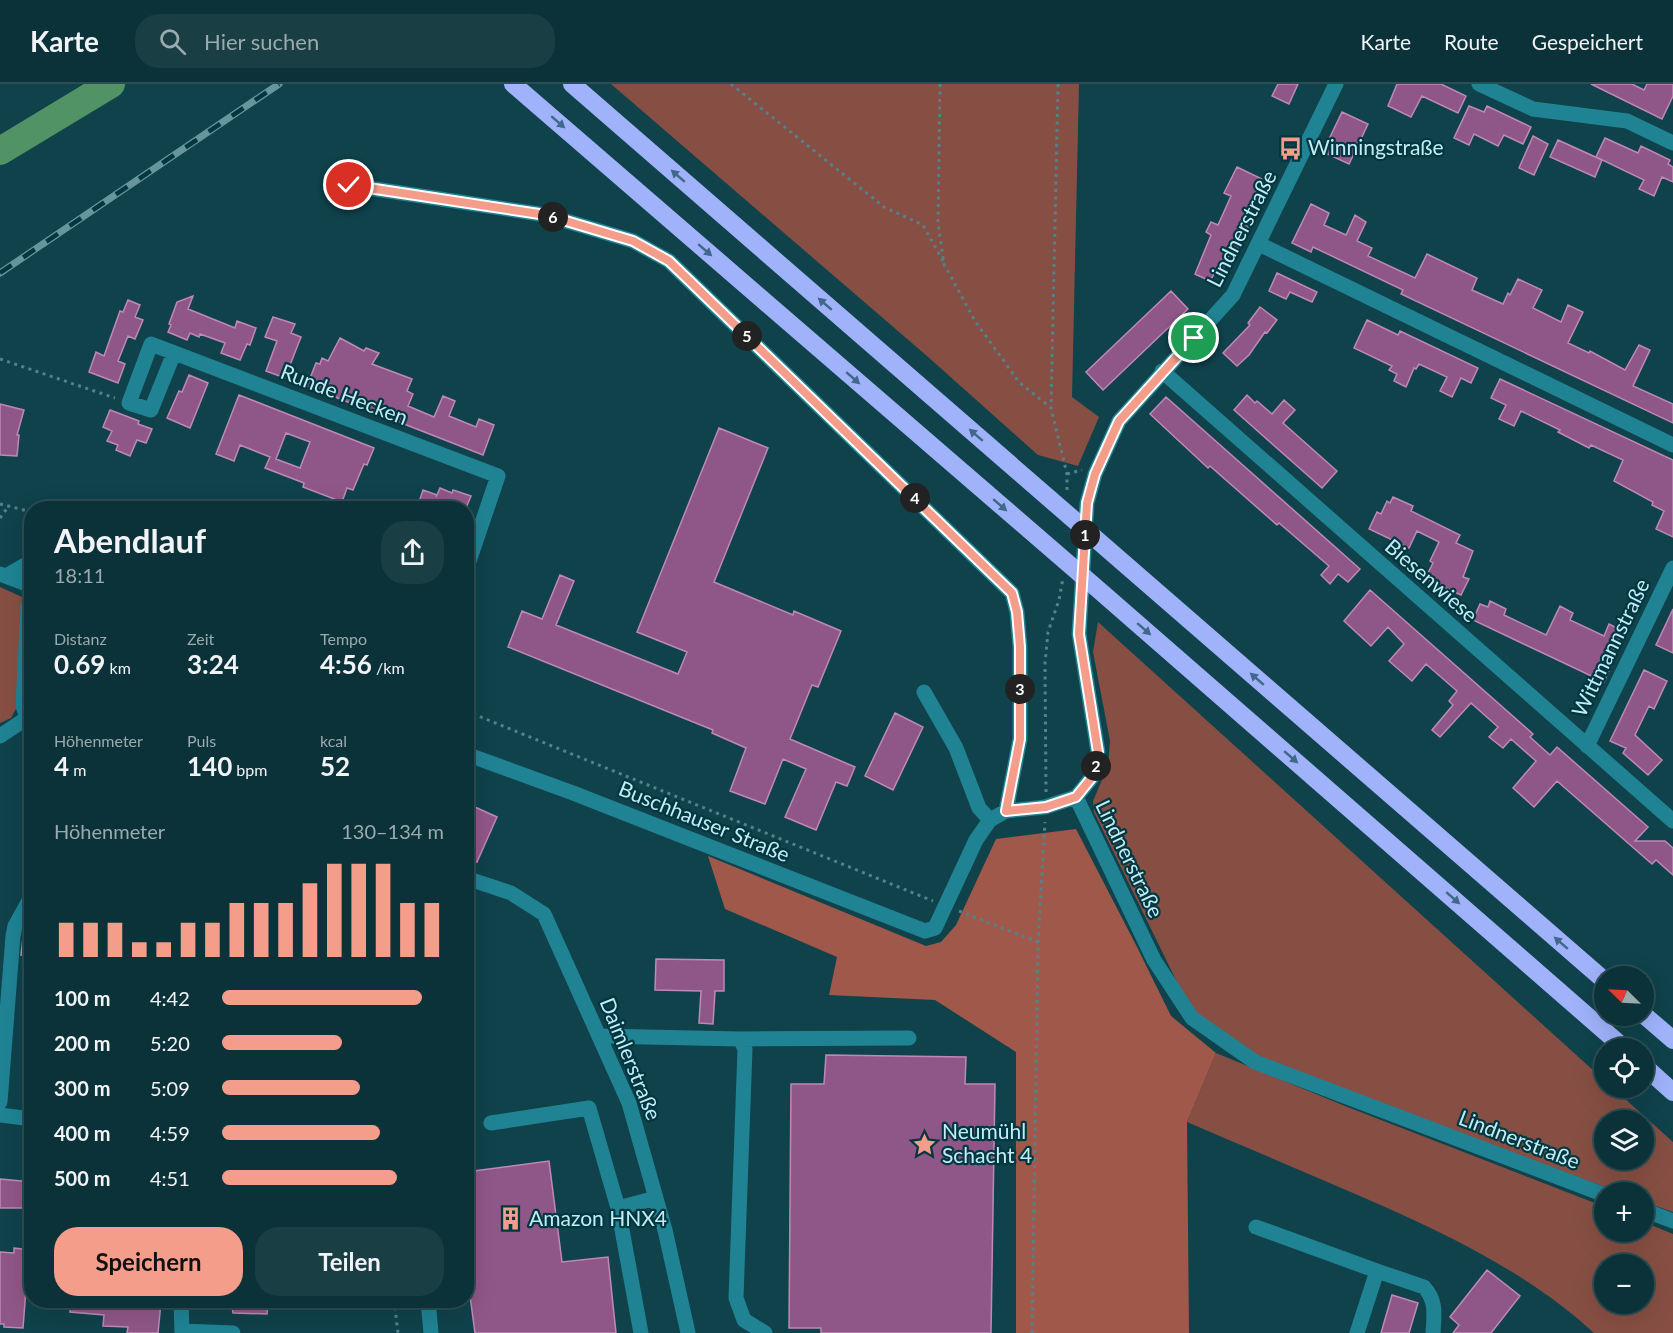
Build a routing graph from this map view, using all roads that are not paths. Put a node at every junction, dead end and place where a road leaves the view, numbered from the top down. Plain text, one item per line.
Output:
1 (513, 84) edge
2 (572, 84) edge
3 (1336, 84) edge
4 (1479, 84) edge
5 (1673, 142) edge
6 (349, 185) dead end
7 (1260, 244) junction
8 (174, 353) junction
9 (1162, 371) junction
10 (1673, 445) edge
11 (474, 546) edge
12 (24, 565) edge
13 (1673, 568) edge
14 (3, 575) edge
15 (24, 583) edge
16 (24, 686) edge
17 (924, 692) dead end
18 (24, 709) edge
19 (24, 724) edge
20 (0, 736) edge
21 (1587, 746) junction
22 (474, 757) edge
23 (1076, 797) junction
24 (1006, 811) junction
25 (990, 820) junction
26 (1673, 821) edge
27 (474, 881) edge
28 (24, 910) edge
29 (1594, 971) edge
30 (1654, 1024) edge
31 (599, 1036) junction
32 (909, 1038) dead end
33 (1613, 1038) edge
34 (740, 1039) junction
35 (1673, 1040) edge
36 (1654, 1075) edge
37 (1673, 1092) edge
38 (0, 1102) edge
39 (0, 1115) edge
40 (24, 1118) edge
41 (491, 1123) dead end
42 (1594, 1191) edge
43 (656, 1198) junction
44 (618, 1209) junction
45 (1654, 1214) edge
46 (1673, 1221) edge
47 (1256, 1227) dead end
48 (1377, 1271) junction
49 (181, 1308) edge
50 (429, 1308) edge
51 (182, 1332) edge
52 (233, 1333) edge
53 (431, 1333) edge
54 (641, 1333) edge
55 (688, 1333) edge
56 (765, 1333) edge
57 (1357, 1333) edge
58 (1433, 1333) edge

1 -> 33 highway
29 -> 2 highway
3 - 7 street, Lindnerstraße
4 - 5 street
6 - 24 street
7 - 9 street, Lindnerstraße
7 - 10 street
8 - 8 street, Runde Hecken
8 - 11 street, Runde Hecken
9 - 21 street, Biesenwiese
9 - 23 street, Lindnerstraße
12 - 14 street
13 - 21 street, Wittmannstraße
14 - 15 street
16 - 18 street
17 - 25 street
19 - 20 street
21 - 26 street, Biesenwiese
22 - 25 street, Buschhauser Straße
23 - 24 street
23 - 42 street, Lindnerstraße
24 - 25 street
27 - 31 street, Daimlerstraße
28 - 38 street
30 - 35 highway
31 - 34 street
31 - 43 street, Daimlerstraße
32 - 34 street
34 - 56 street
36 - 37 highway
39 - 40 street
41 - 44 street
43 - 44 street
43 - 55 street, Daimlerstraße
44 - 54 street
45 - 46 street
47 - 48 street
48 - 57 street
48 - 58 street
49 - 51 street
50 - 53 street
51 - 52 street

